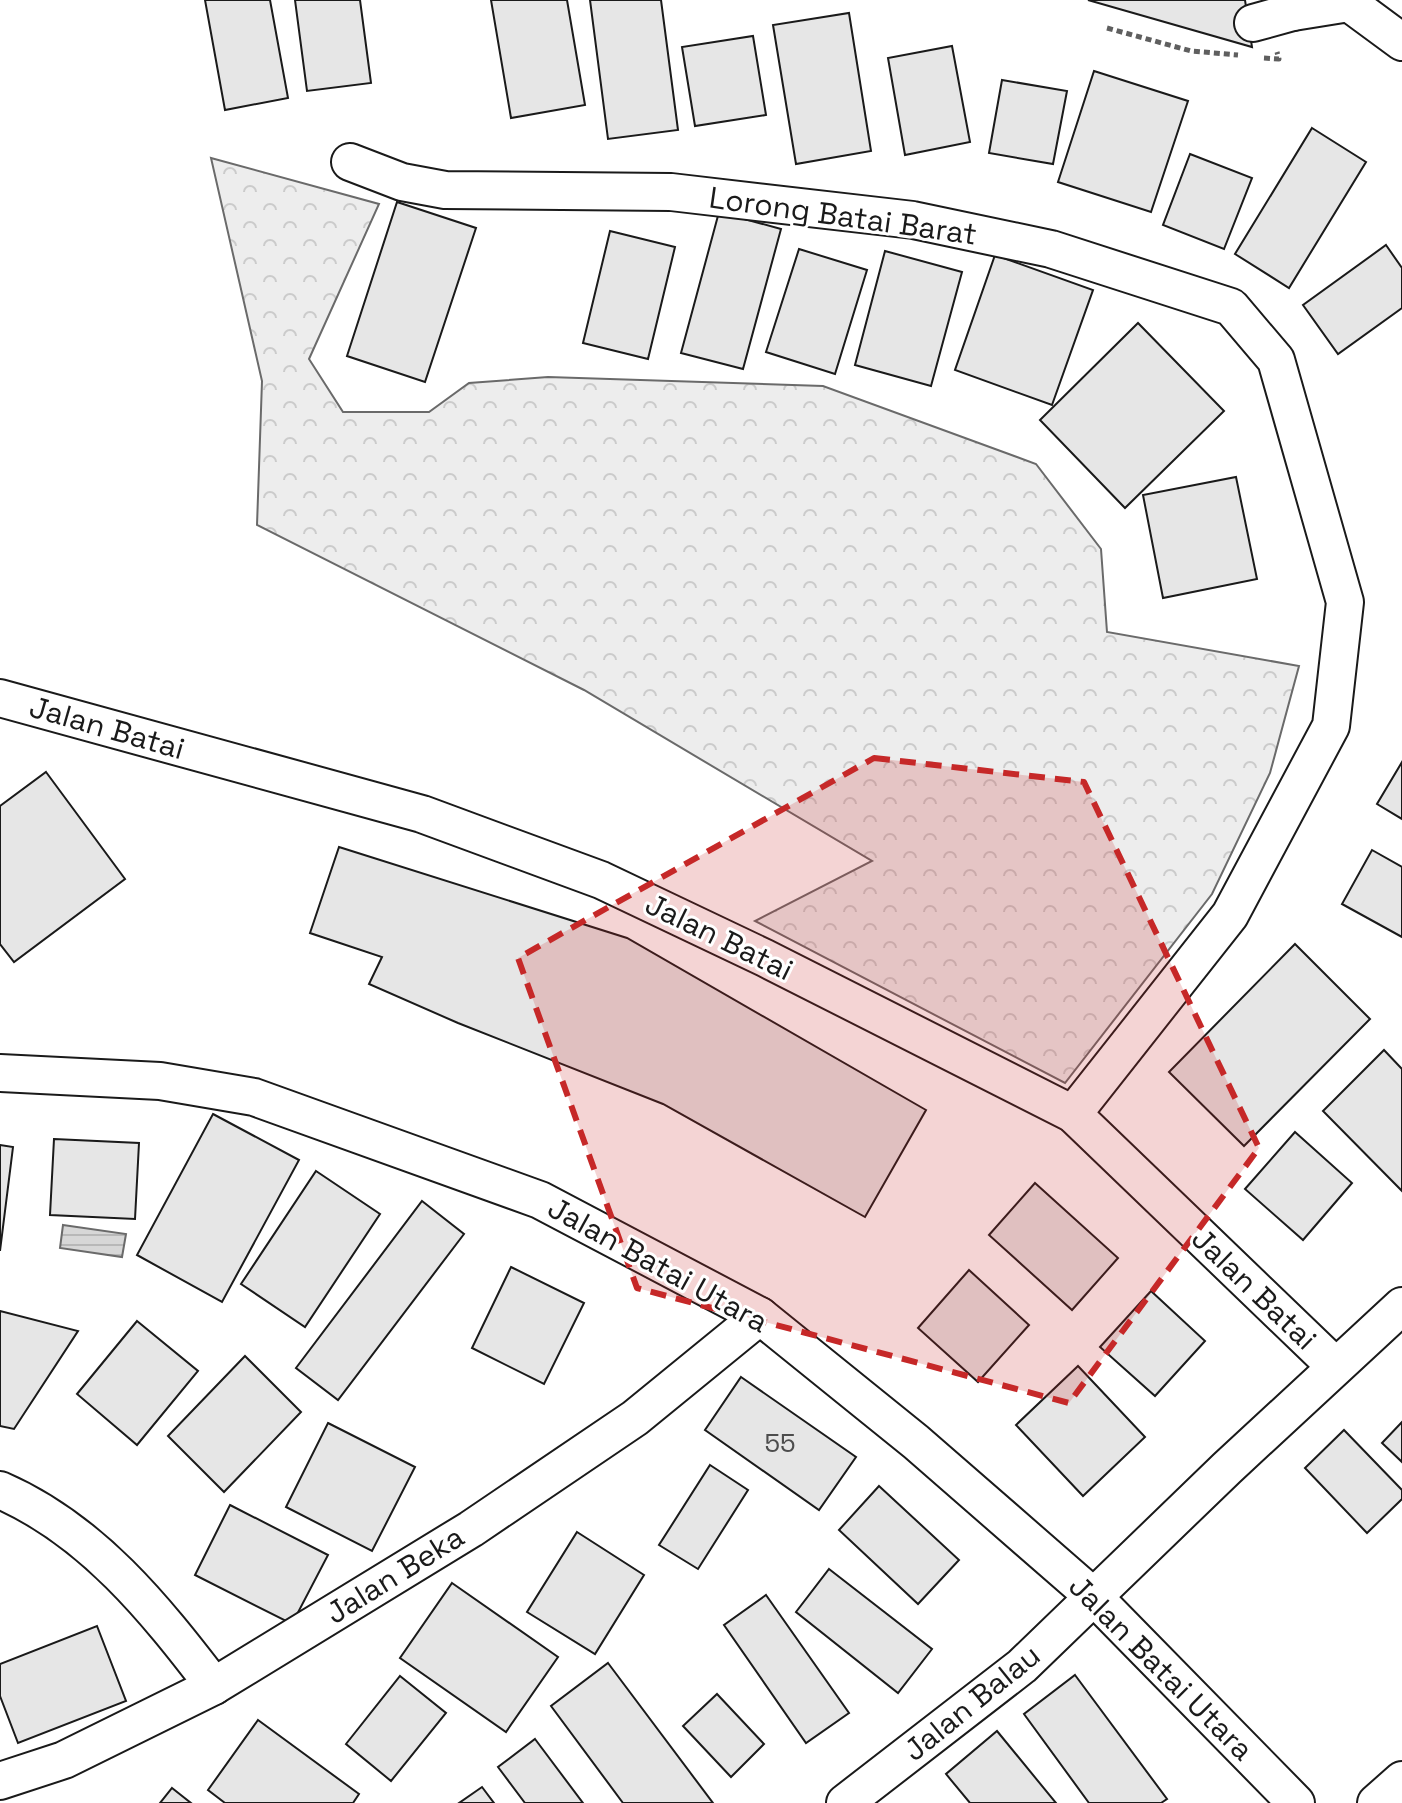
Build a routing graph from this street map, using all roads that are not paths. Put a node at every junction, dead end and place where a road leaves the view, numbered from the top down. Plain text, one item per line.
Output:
1 (1272, 11) edge
2 (1402, 42) edge
3 (350, 162) dead end
4 (0, 698) edge
5 (0, 1073) edge
6 (1073, 1114) junction
7 (1402, 1306) edge
8 (760, 1316) junction
9 (1335, 1366) junction
10 (0, 1490) edge
11 (1095, 1598) junction
12 (214, 1686) junction
13 (1402, 1780) edge
14 (0, 1781) edge
15 (845, 1803) edge
16 (1296, 1803) edge
17 (1376, 1803) edge

1 - 2 street
3 - 6 street, Lorong Batai Barat
4 - 6 street, Jalan Batai
5 - 8 street, Jalan Batai Utara
6 - 9 street, Jalan Batai
7 - 9 street, Jalan Balau
8 - 11 street, Jalan Batai Utara
8 - 12 street, Jalan Beka
9 - 11 street, Jalan Balau
10 - 12 street
11 - 15 street, Jalan Balau
11 - 16 street, Jalan Batai Utara
12 - 14 street, Jalan Beka
13 - 17 street

